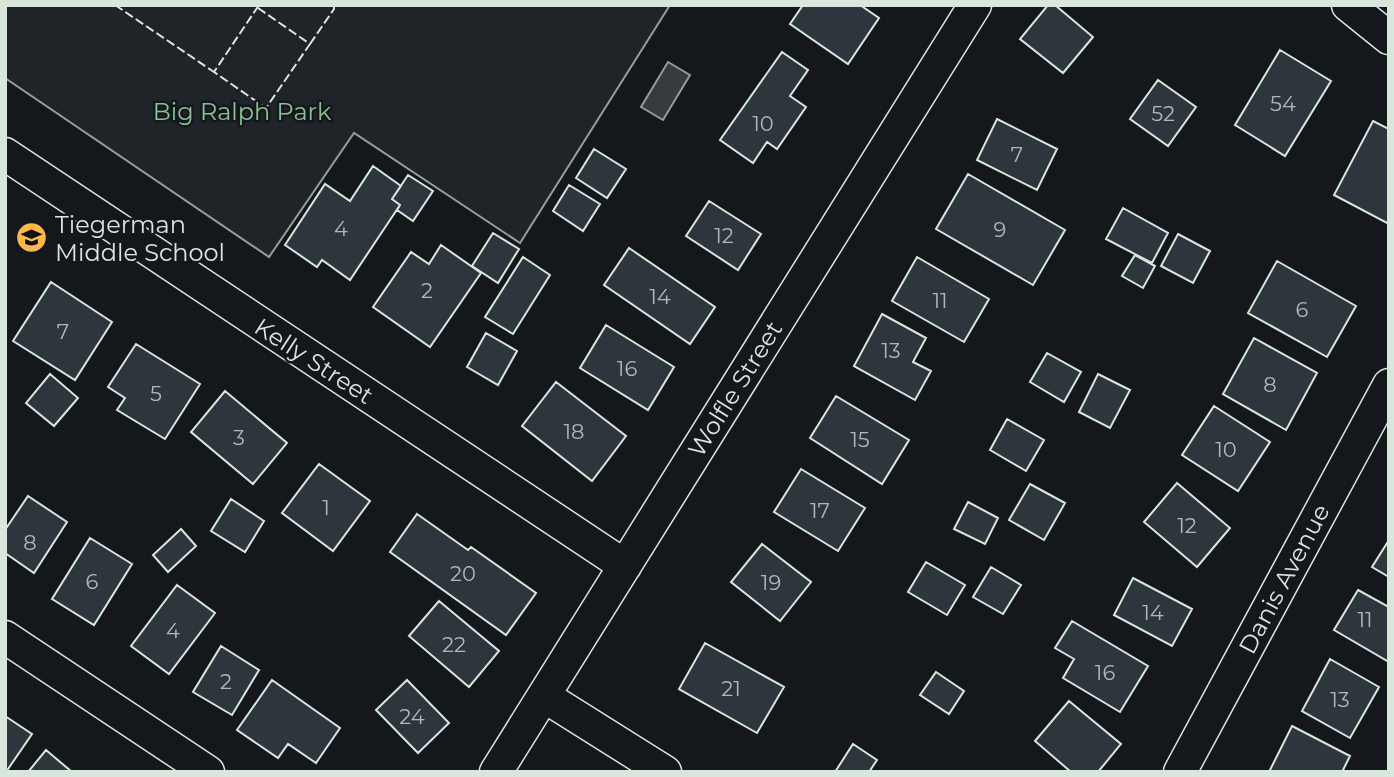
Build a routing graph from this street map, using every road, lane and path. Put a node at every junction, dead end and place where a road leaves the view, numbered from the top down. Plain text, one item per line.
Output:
1 (975, 5) edge
2 (1348, 5) edge
3 (1389, 38) edge
4 (5, 154) edge
5 (1389, 385) edge
6 (625, 566) junction
7 (5, 638) edge
8 (544, 696) junction
9 (208, 772) edge
10 (496, 772) edge
11 (664, 772) edge
12 (1180, 772) edge

1 - 6 street, Wolfle Street
2 - 3 street
4 - 6 street, Kelly Street
5 - 12 street, Danis Avenue
6 - 8 street, Wolfle Street
7 - 9 street
8 - 10 street, Wolfle Street
8 - 11 street

